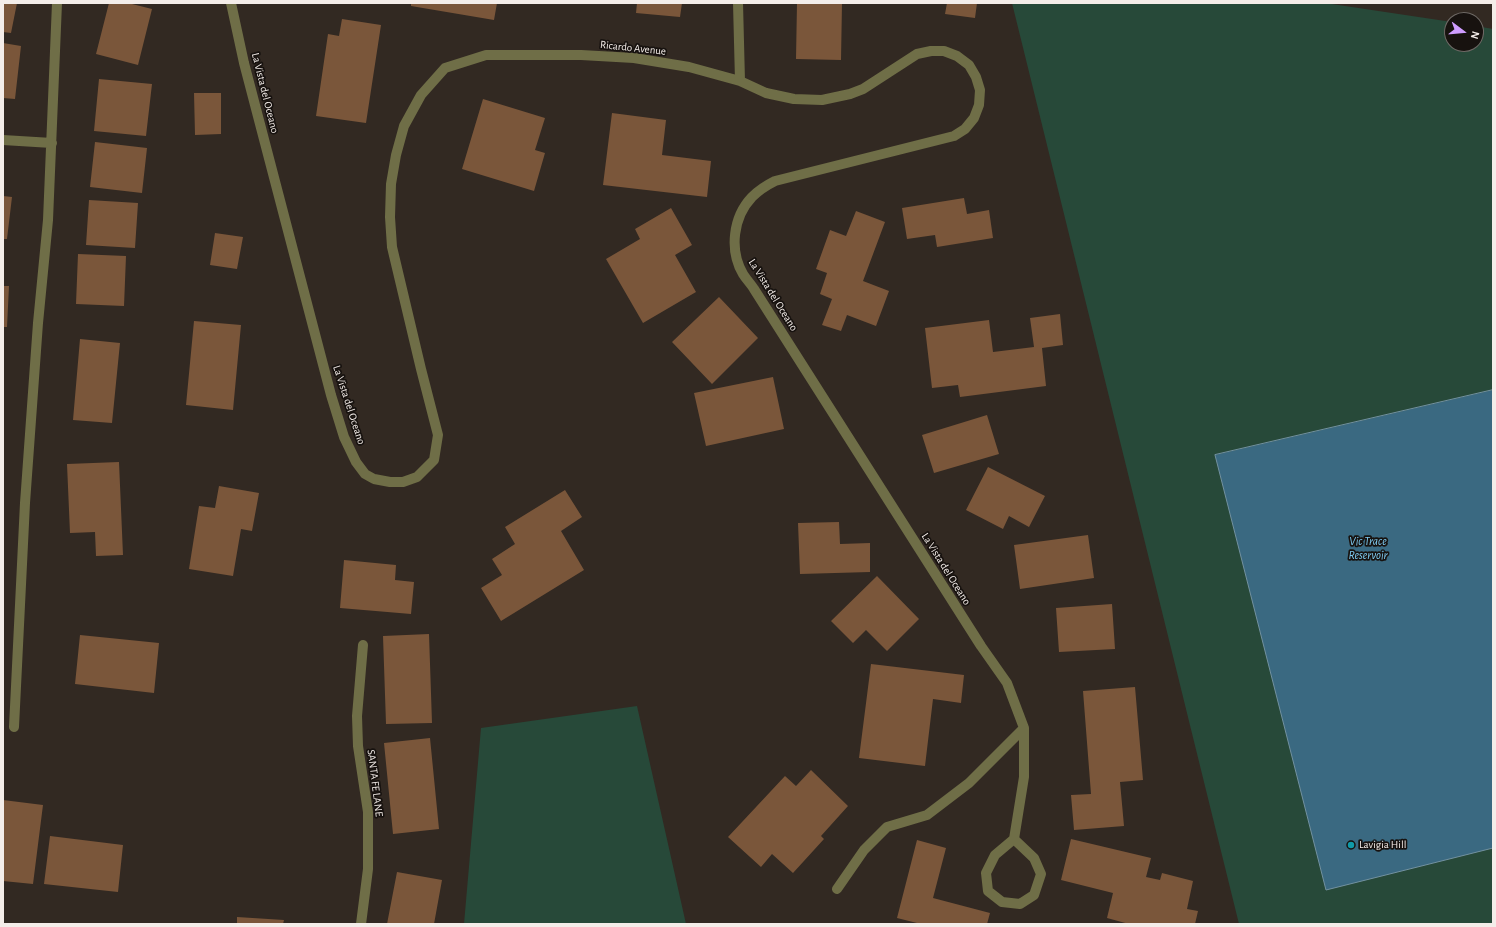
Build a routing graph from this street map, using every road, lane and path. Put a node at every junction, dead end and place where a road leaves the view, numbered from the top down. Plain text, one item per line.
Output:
1 (57, 3) edge
2 (231, 3) edge
3 (738, 3) edge
4 (445, 68) joint
5 (740, 81) junction
6 (3, 140) edge
7 (52, 143) junction
8 (363, 645) dead end
9 (14, 727) dead end
10 (1024, 728) junction
11 (1014, 839) junction
12 (837, 889) dead end
13 (361, 924) edge

1 - 7 street
2 - 4 street, La Vista del Oceano
3 - 5 street
4 - 5 street, Ricardo Avenue
5 - 10 street, La Vista del Oceano
6 - 7 street
7 - 9 street
8 - 13 street, SANTA FE LANE
10 - 11 street, La Vista del Oceano
10 - 12 street
11 - 11 street

